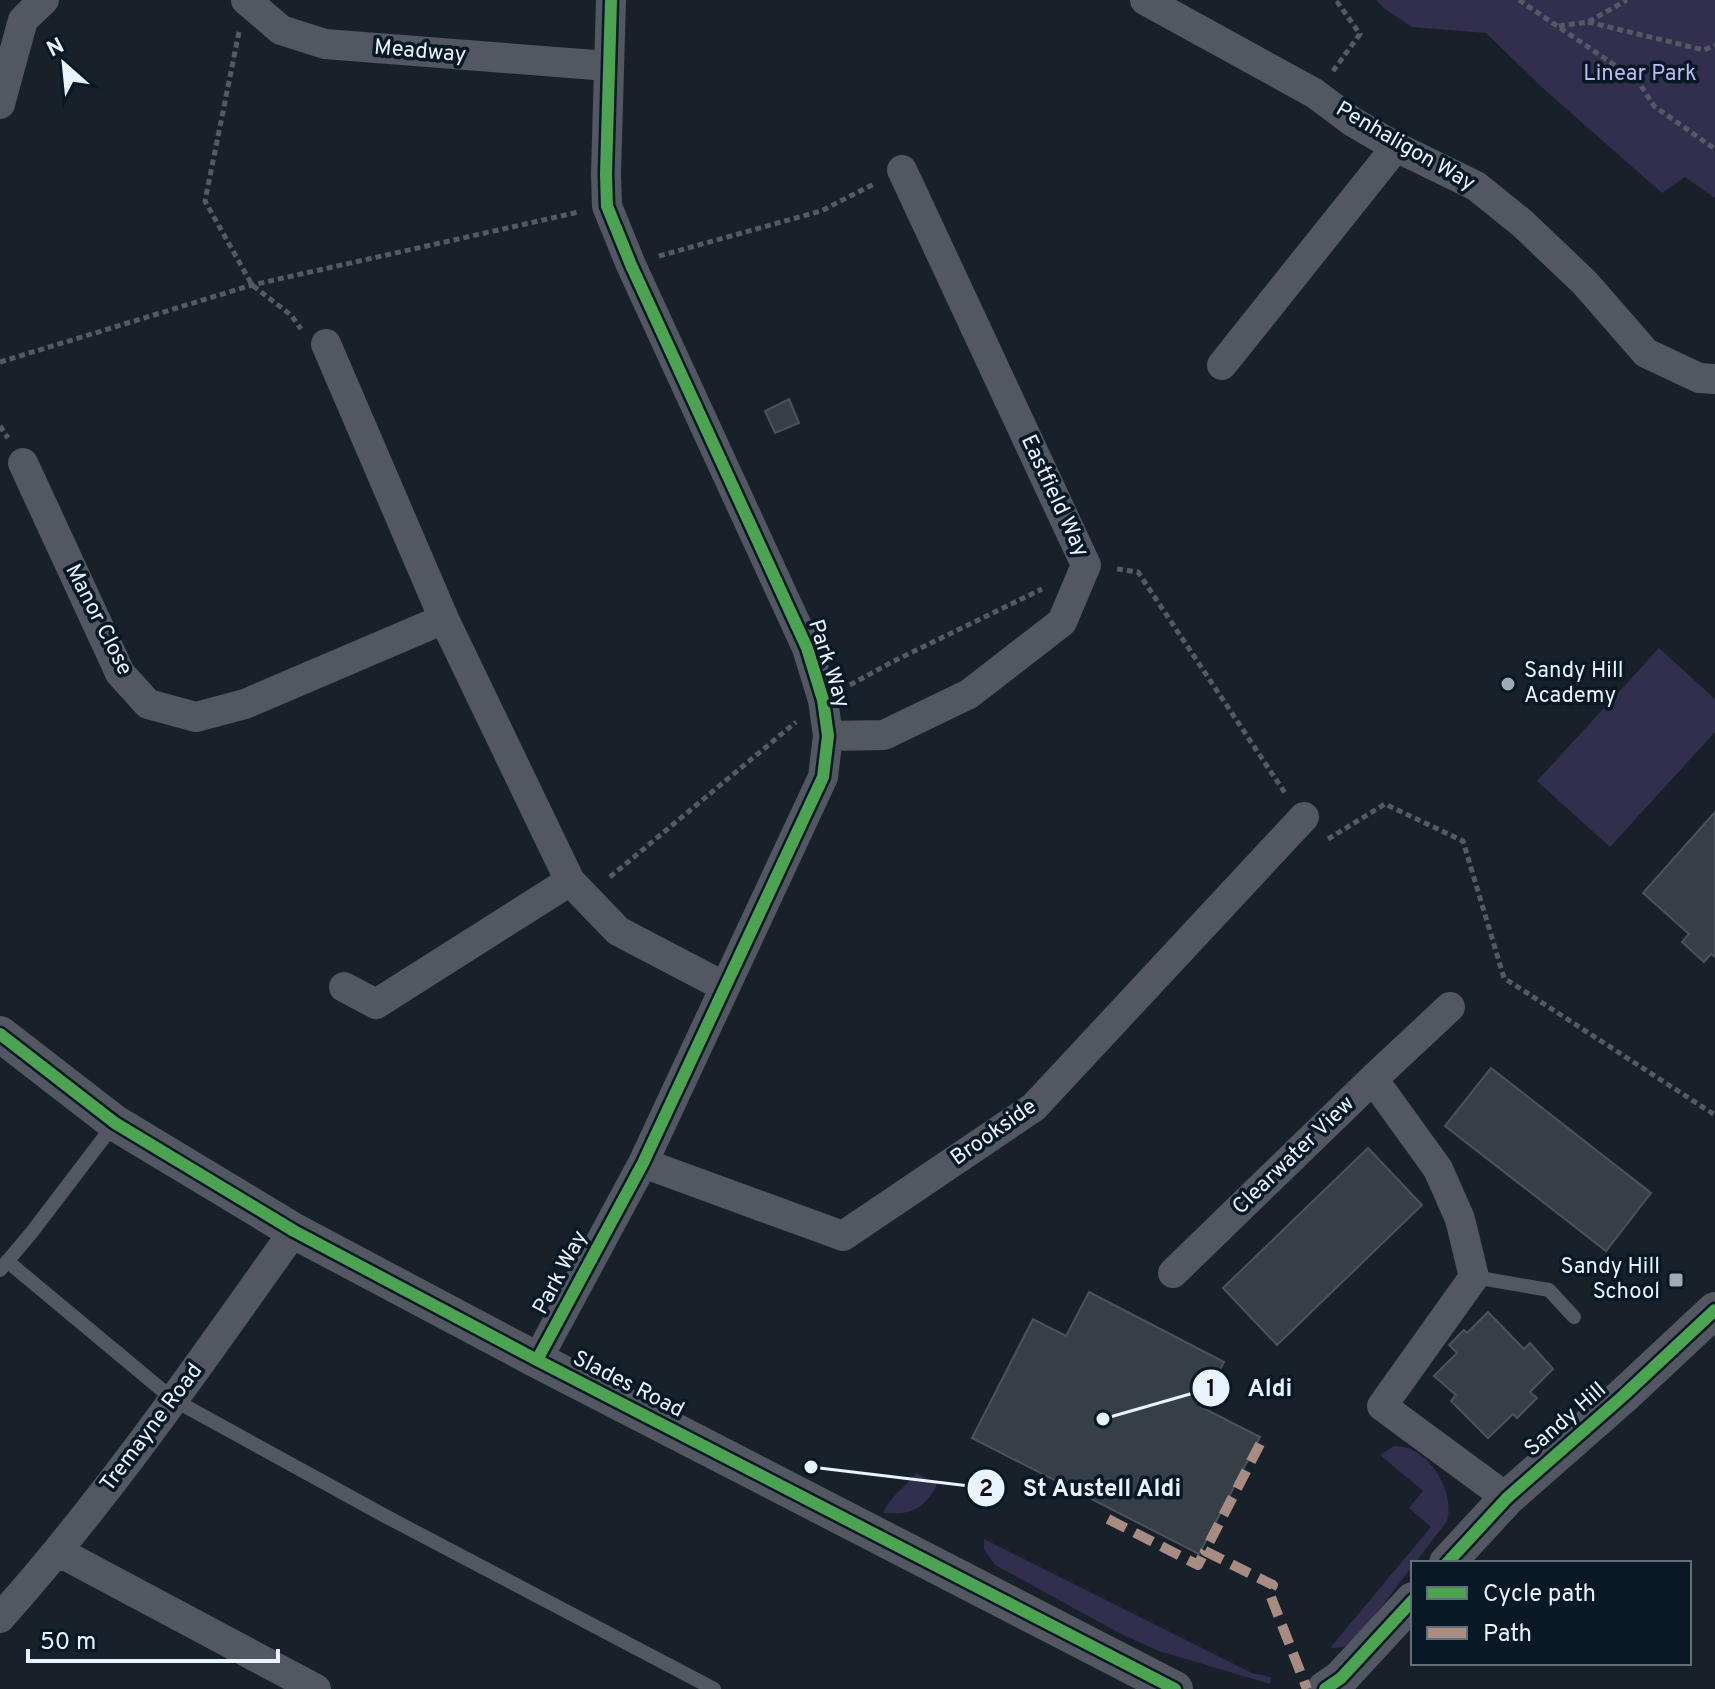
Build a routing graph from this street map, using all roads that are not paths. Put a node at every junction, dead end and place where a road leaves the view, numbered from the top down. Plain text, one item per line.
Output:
1 (44, 0) edge
2 (246, 0) edge
3 (611, 0) edge
4 (1145, 0) edge
5 (608, 66) junction
6 (0, 104) edge
7 (1396, 147) junction
8 (902, 170) road end
9 (326, 344) road end
10 (1222, 365) dead end
11 (1715, 379) edge
12 (23, 463) dead end
13 (444, 619) junction
14 (828, 736) junction
15 (1304, 817) road end
16 (577, 889) junction
17 (344, 987) dead end
18 (725, 987) junction
19 (1450, 1007) dead end
20 (0, 1034) edge
21 (1373, 1079) junction
22 (115, 1123) junction
23 (643, 1163) junction
24 (294, 1231) junction
25 (4, 1265) edge
26 (1173, 1273) dead end
27 (1474, 1277) junction
28 (1715, 1310) edge
29 (1574, 1317) dead end
30 (537, 1360) junction
31 (174, 1400) junction
32 (1507, 1498) junction
33 (59, 1552) junction
34 (1449, 1561) edge
35 (1411, 1602) edge
36 (0, 1618) edge
37 (316, 1689) edge
38 (714, 1689) edge
39 (1175, 1689) edge
40 (1325, 1689) edge

1 - 6 street
2 - 5 street, Meadway
3 - 5 street, Park Way
4 - 7 street, Penhaligon Way
5 - 14 street, Park Way
7 - 10 street
7 - 11 street, Penhaligon Way
8 - 14 street, Eastfield Way
9 - 13 street
12 - 13 street, Manor Close
13 - 16 street
14 - 18 street, Park Way
15 - 23 street, Brookside
16 - 17 street
16 - 18 street
18 - 23 street, Park Way
19 - 21 street
20 - 22 street, Slades Road
21 - 26 street, Clearwater View
21 - 27 street, Clearwater View
22 - 24 street, Slades Road
22 - 25 lane
23 - 30 street, Park Way
24 - 30 street, Slades Road
24 - 31 street, Tremayne Road
25 - 31 lane
27 - 29 lane
27 - 32 street
28 - 32 street, Sandy Hill
30 - 39 street, Slades Road
31 - 33 street, Tremayne Road
31 - 38 lane
32 - 34 street, Sandy Hill
33 - 36 street, Tremayne Road
33 - 37 street
35 - 40 street

